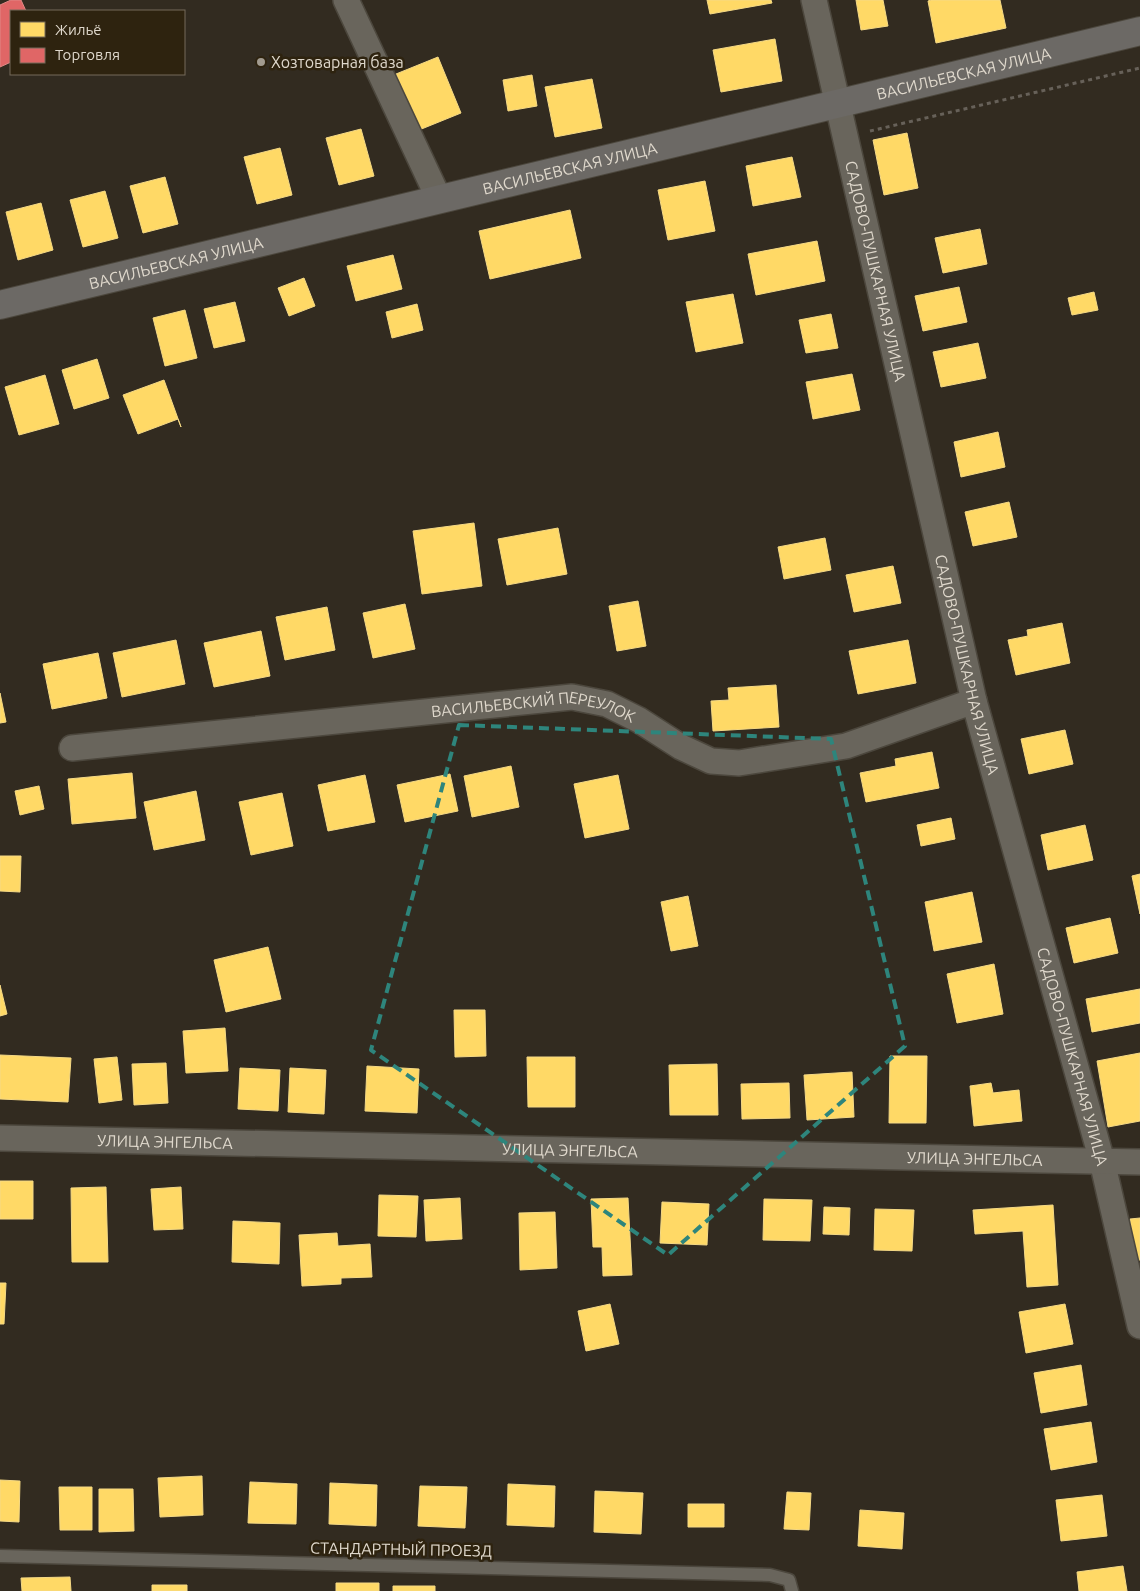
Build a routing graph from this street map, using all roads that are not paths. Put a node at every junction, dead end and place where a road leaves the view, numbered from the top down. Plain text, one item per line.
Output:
1 (346, 0) edge
2 (814, 0) edge
3 (1140, 31) edge
4 (838, 103) junction
5 (439, 199) junction
6 (0, 305) edge
7 (974, 701) junction
8 (72, 748) dead end
9 (0, 1138) edge
10 (1102, 1162) junction
11 (1140, 1162) edge
12 (1140, 1326) edge
13 (0, 1556) edge
14 (792, 1591) edge

1 - 5 street
2 - 4 street, САДОВО-ПУШКАРНАЯ УЛИЦА
3 - 4 main road, ВАСИЛЬЕВСКАЯ УЛИЦА
4 - 5 main road, ВАСИЛЬЕВСКАЯ УЛИЦА
4 - 7 street, САДОВО-ПУШКАРНАЯ УЛИЦА
5 - 6 main road, ВАСИЛЬЕВСКАЯ УЛИЦА
7 - 8 street, ВАСИЛЬЕВСКИЙ ПЕРЕУЛОК
7 - 10 street, САДОВО-ПУШКАРНАЯ УЛИЦА
9 - 10 street, УЛИЦА ЭНГЕЛЬСА
10 - 11 street, УЛИЦА ЭНГЕЛЬСА
10 - 12 street, САДОВО-ПУШКАРНАЯ УЛИЦА
13 - 14 lane, СТАНДАРТНЫЙ ПРОЕЗД

